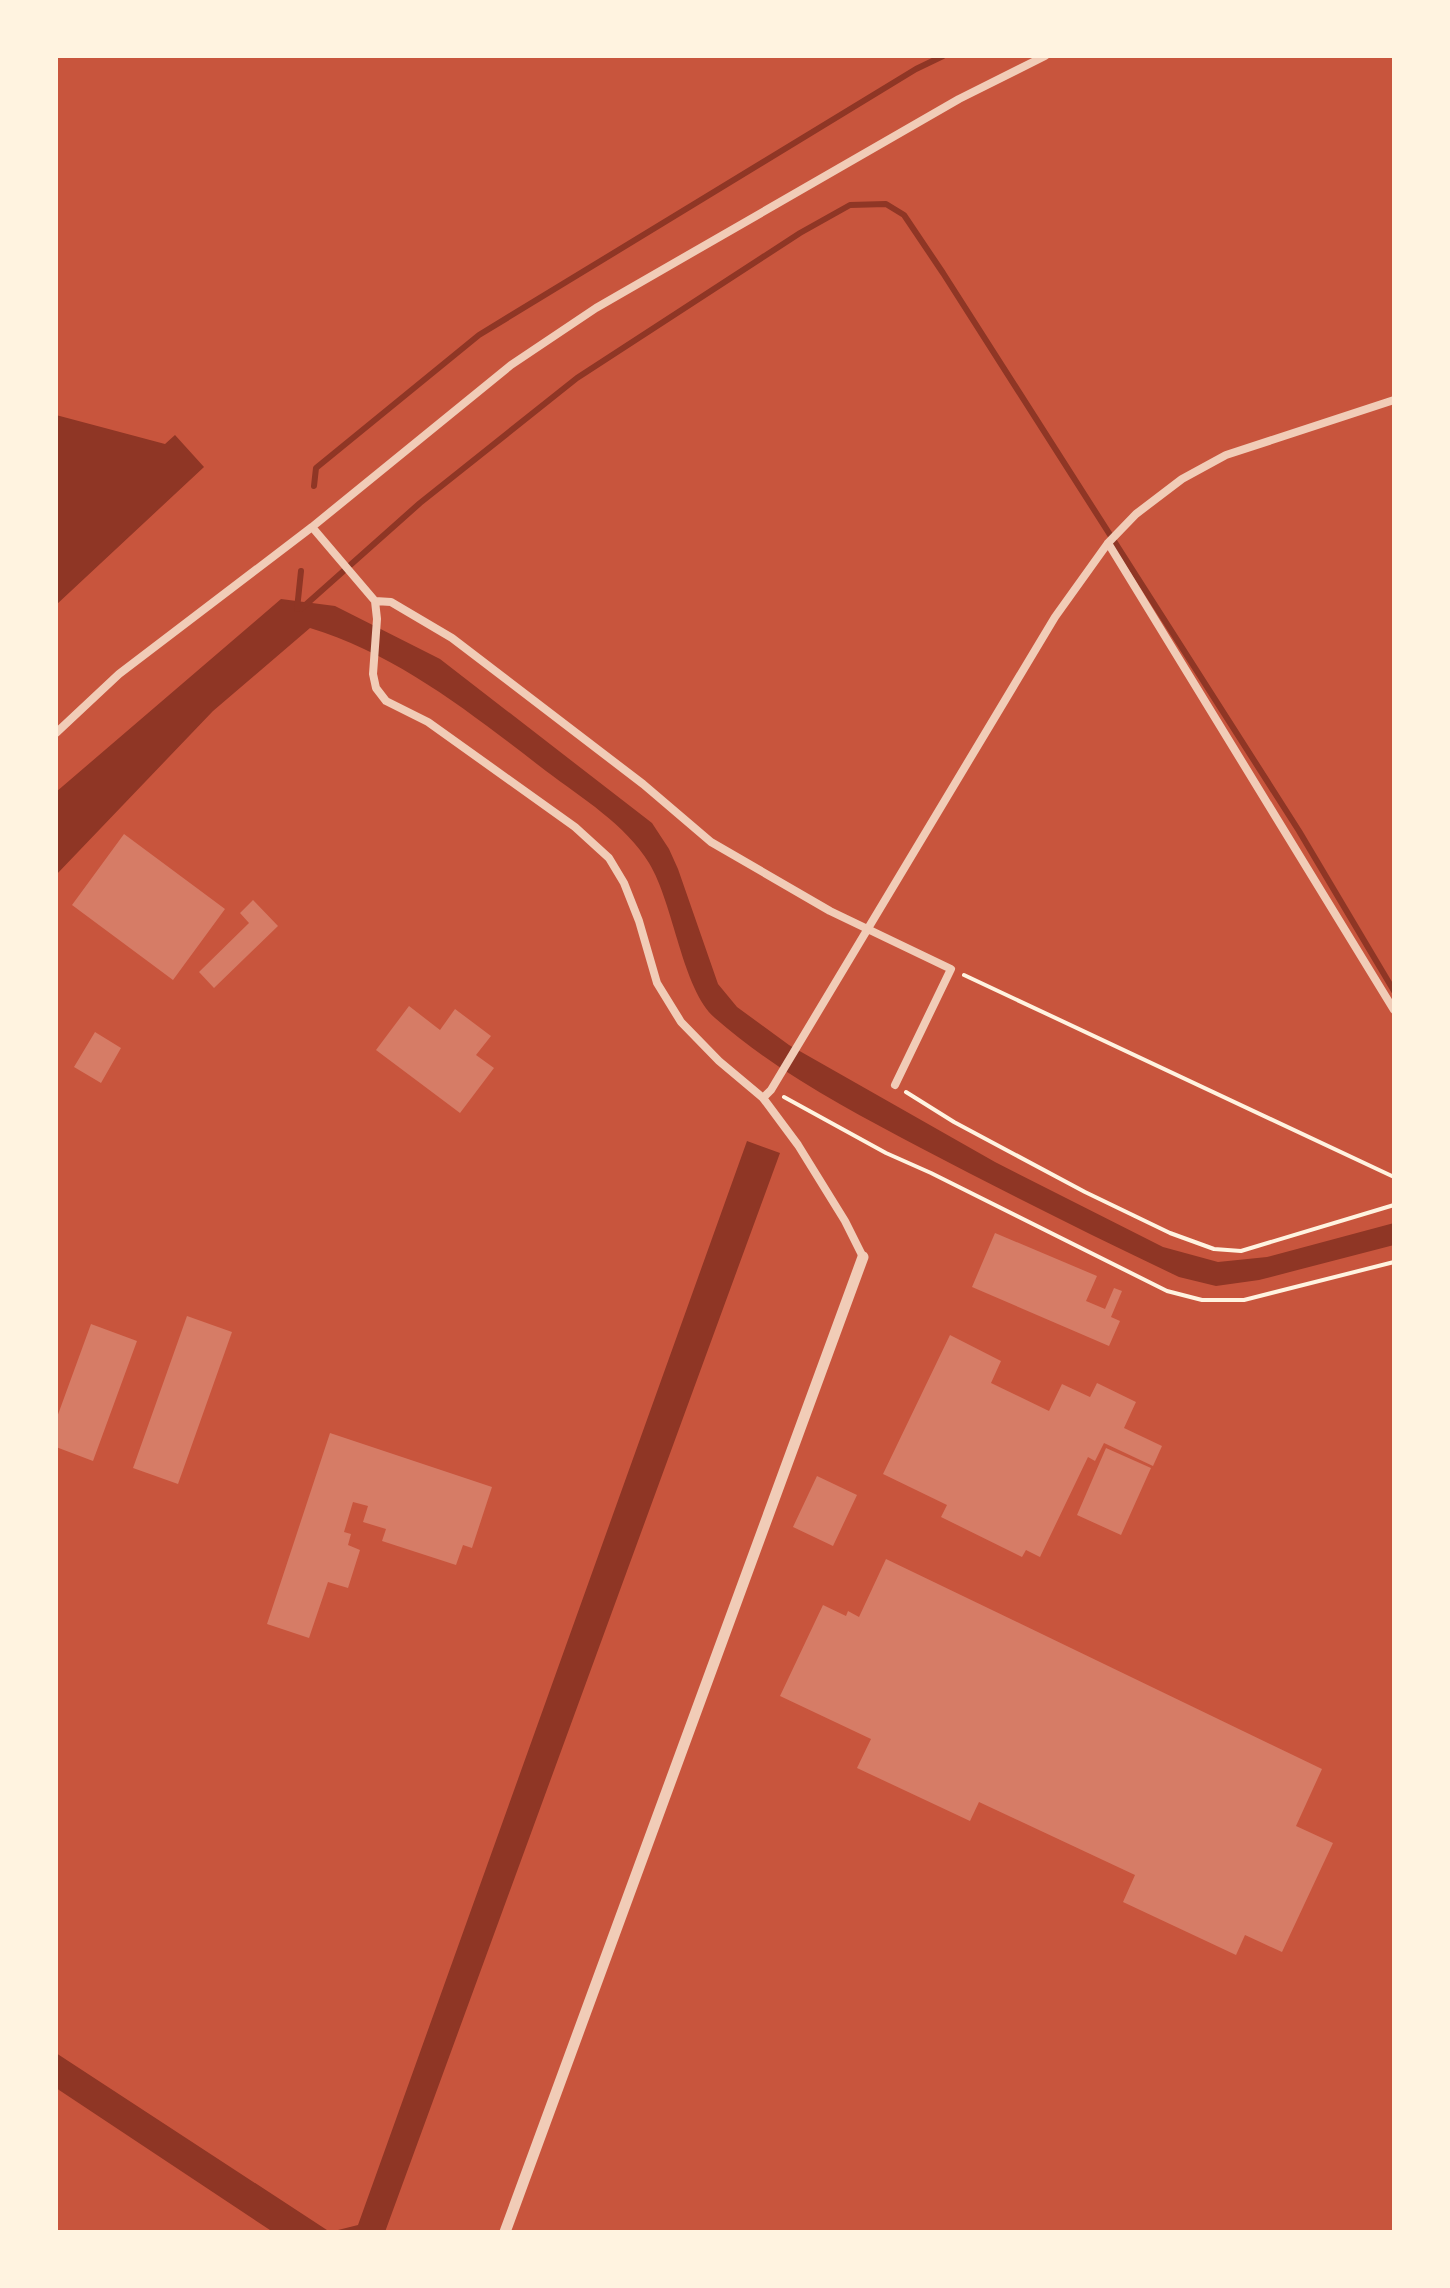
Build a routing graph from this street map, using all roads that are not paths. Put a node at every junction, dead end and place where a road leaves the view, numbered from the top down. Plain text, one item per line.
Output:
1 (1045, 56) edge
2 (1029, 60) edge
3 (1394, 400) edge
4 (312, 527) junction
5 (1108, 543) junction
6 (375, 601) junction
7 (56, 733) edge
8 (870, 928) junction
9 (1394, 1010) edge
10 (895, 1085) road end
11 (763, 1098) junction
12 (863, 1257) joint
13 (505, 2232) edge

1 - 2 street
2 - 4 street
3 - 5 street
4 - 6 street
4 - 7 street
5 - 8 street
5 - 9 street
6 - 8 street
6 - 11 street
8 - 10 street
8 - 11 street
11 - 12 street
12 - 13 street

